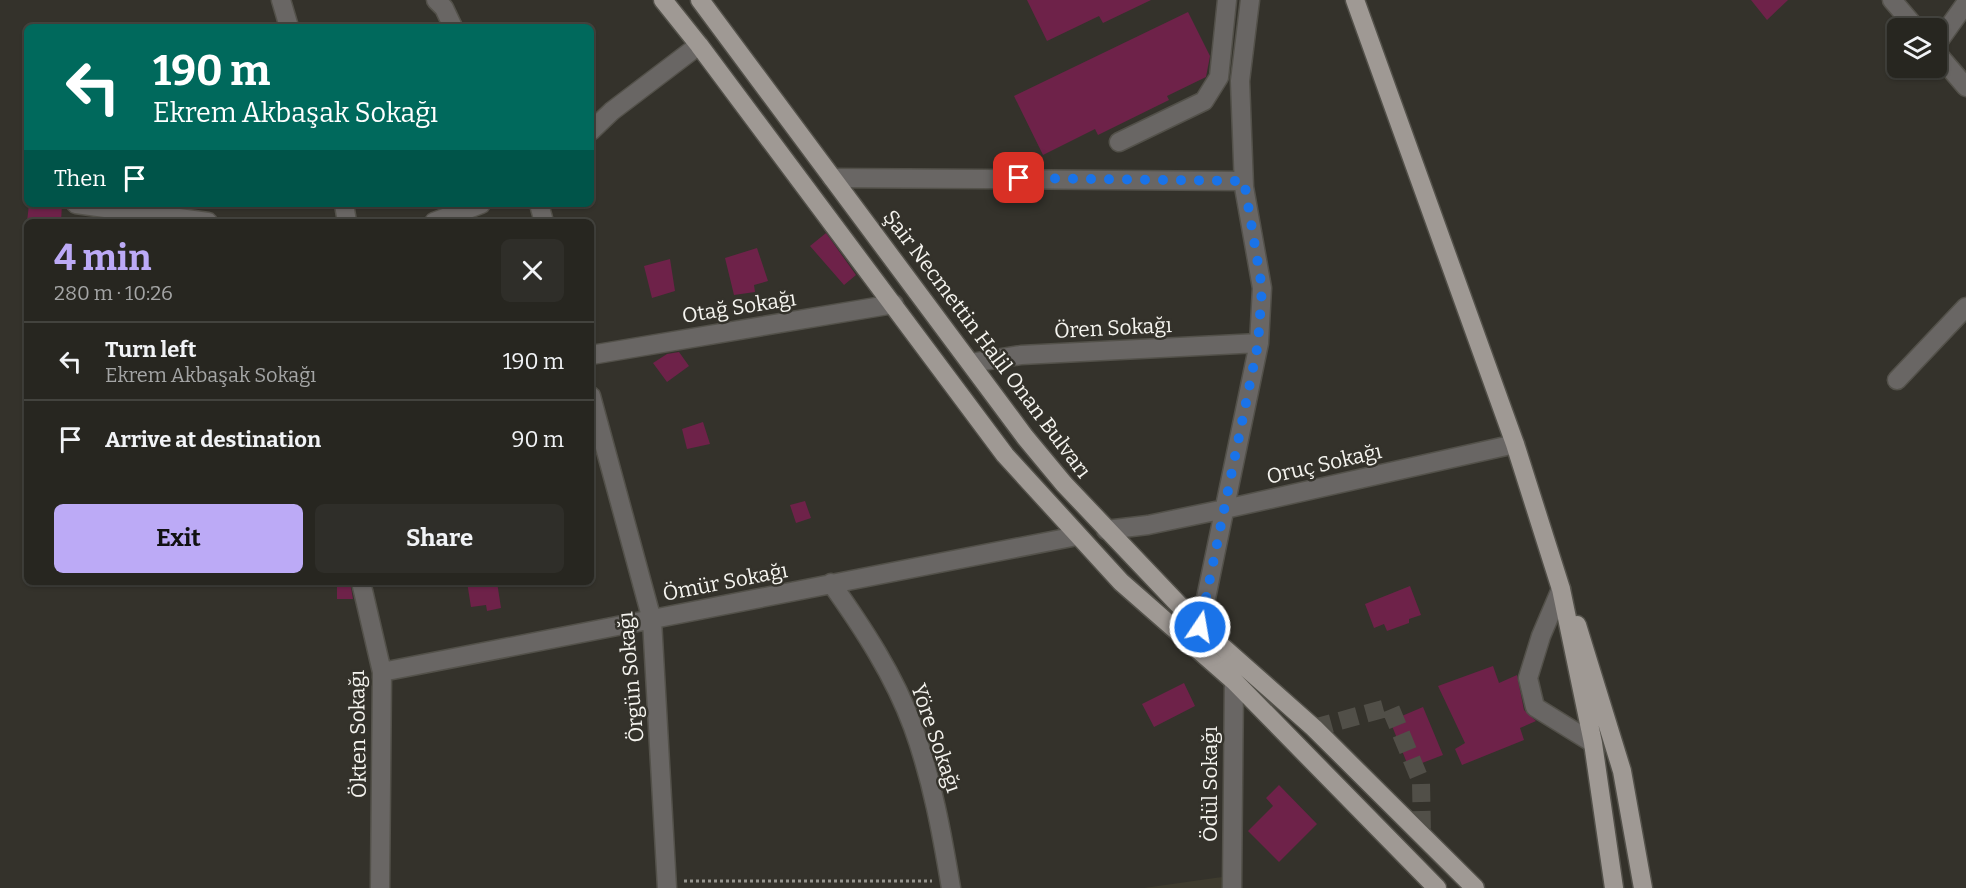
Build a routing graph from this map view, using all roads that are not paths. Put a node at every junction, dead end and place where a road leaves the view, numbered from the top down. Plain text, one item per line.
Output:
1 (281, 0) edge
2 (436, 0) edge
3 (663, 0) edge
4 (1227, 0) edge
5 (1250, 0) edge
6 (1355, 0) edge
7 (1892, 0) edge
8 (704, 2) edge
9 (1966, 3) edge
10 (1907, 18) edge
11 (288, 24) edge
12 (452, 24) edge
13 (1947, 30) edge
14 (699, 45) junction
15 (1947, 65) edge
16 (1966, 87) edge
17 (594, 127) edge
18 (1119, 142) dead end
19 (832, 178) junction
20 (1244, 181) junction
21 (98, 207) edge
22 (473, 207) edge
23 (186, 219) edge
24 (442, 219) edge
25 (894, 304) junction
26 (1966, 307) edge
27 (1258, 344) junction
28 (594, 354) edge
29 (970, 363) junction
30 (1897, 380) dead end
31 (594, 407) edge
32 (1515, 444) junction
33 (1225, 509) junction
34 (1106, 530) junction
35 (1077, 536) junction
36 (831, 583) junction
37 (362, 585) edge
38 (1561, 590) junction
39 (652, 620) junction
40 (1200, 627) junction
41 (382, 672) junction
42 (1234, 681) junction
43 (1593, 743) junction
44 (667, 885) edge
45 (951, 885) edge
46 (380, 888) edge
47 (1232, 888) edge
48 (1437, 888) edge
49 (1475, 888) edge
50 (1614, 888) edge
51 (1643, 888) edge

1 - 11 street
2 - 12 street
3 - 14 main road
4 - 18 street
5 - 20 street
6 - 32 main road
7 - 10 street
8 - 19 main road, Şair Necmettin Halil Onan Bulvarı
9 - 13 street
14 - 17 street
14 - 25 main road
15 - 16 street
19 - 20 street
19 - 29 main road, Şair Necmettin Halil Onan Bulvarı
20 - 27 street
21 - 23 street
22 - 24 street
25 - 28 street, Otağ Sokağı
25 - 35 main road
26 - 30 street
27 - 29 street, Ören Sokağı
27 - 33 street
29 - 34 main road, Şair Necmettin Halil Onan Bulvarı
31 - 39 street, Örgün Sokağı
32 - 33 street, Oruç Sokağı
32 - 38 main road
33 - 34 street, Oruç Sokağı
33 - 40 street
34 - 40 main road, Şair Necmettin Halil Onan Bulvarı
35 - 36 street, Ömür Sokağı
35 - 42 main road
36 - 39 street, Ömür Sokağı
36 - 45 street, Yöre Sokağı
37 - 41 street, Ökten Sokağı
38 - 43 main road
38 - 43 street
38 - 51 main road
39 - 41 street, Ömür Sokağı
39 - 44 street, Örgün Sokağı
40 - 49 main road, Şair Necmettin Halil Onan Bulvarı
41 - 46 street, Ökten Sokağı
42 - 47 street, Ödül Sokağı
42 - 48 main road
43 - 50 main road

